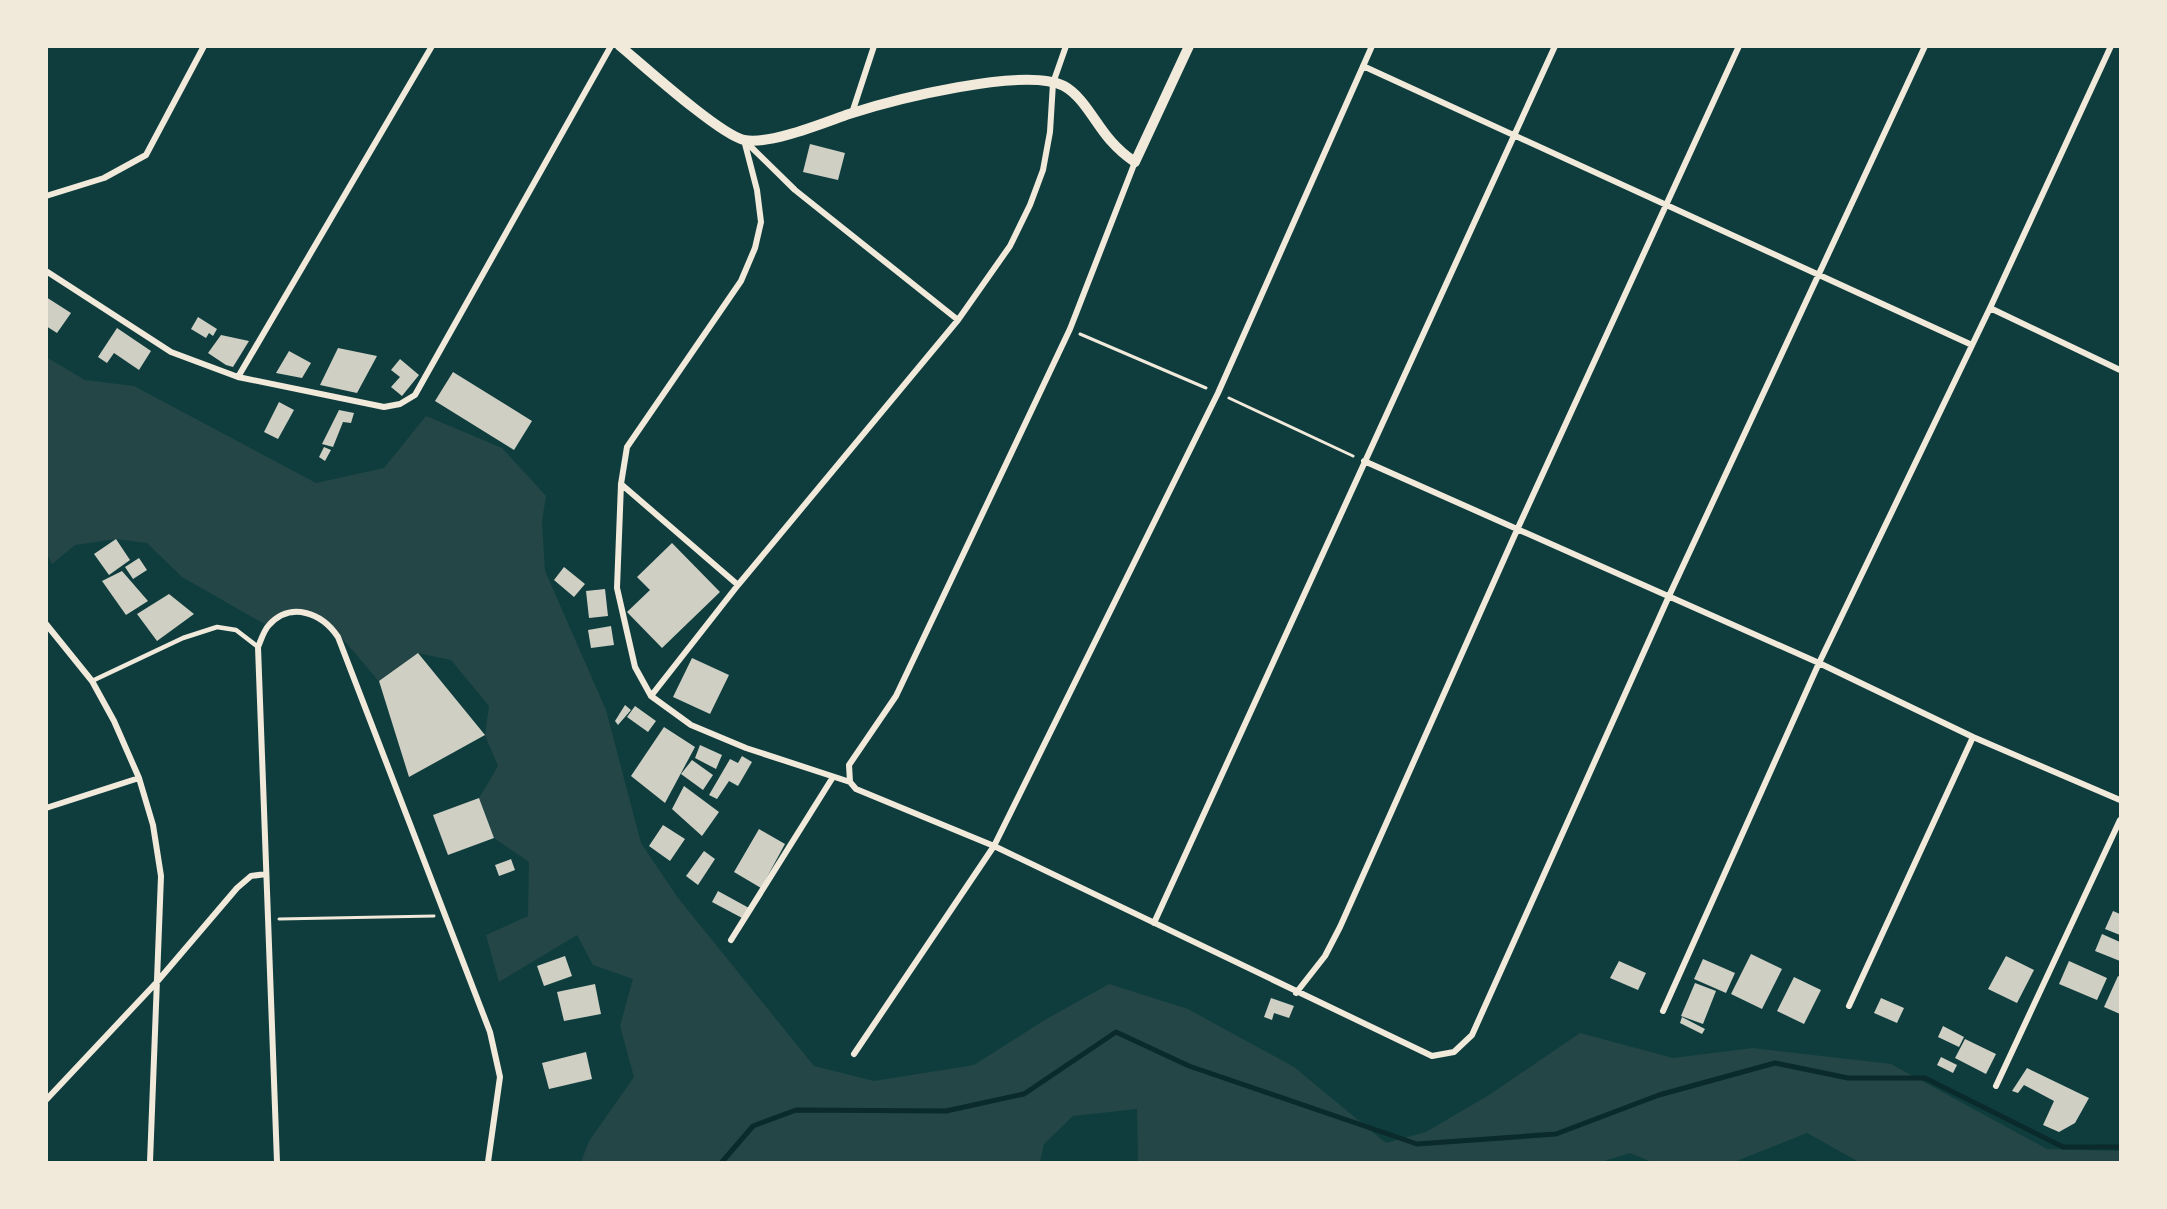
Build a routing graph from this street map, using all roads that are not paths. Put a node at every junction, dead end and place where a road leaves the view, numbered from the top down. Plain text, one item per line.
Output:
1 (204, 46) edge
2 (432, 46) edge
3 (611, 46) edge
4 (620, 46) edge
5 (874, 46) edge
6 (1066, 46) edge
7 (1189, 46) edge
8 (1372, 46) edge
9 (1555, 46) edge
10 (1739, 46) edge
11 (1924, 46) edge
12 (2111, 46) edge
13 (1363, 66) junction
14 (1053, 83) junction
15 (852, 113) junction
16 (1515, 136) junction
17 (744, 140) junction
18 (1135, 162) junction
19 (46, 196) edge
20 (1669, 204) junction
21 (46, 271) edge
22 (1818, 274) junction
23 (1990, 308) junction
24 (958, 320) junction
25 (1972, 345) junction
26 (2121, 370) edge
27 (238, 377) junction
28 (1364, 461) junction
29 (621, 484) junction
30 (1517, 530) junction
31 (738, 585) junction
32 (1669, 596) junction
33 (46, 624) edge
34 (258, 647) junction
35 (1819, 663) junction
36 (92, 681) junction
37 (651, 696) junction
38 (1973, 737) junction
39 (833, 777) junction
40 (139, 778) junction
41 (850, 782) junction
42 (2121, 800) edge
43 (46, 808) edge
44 (2121, 820) edge
45 (994, 846) junction
46 (266, 874) junction
47 (1154, 923) junction
48 (731, 940) dead end
49 (156, 983) junction
50 (1296, 993) junction
51 (1849, 1006) dead end
52 (1663, 1011) dead end
53 (854, 1054) dead end
54 (1996, 1086) dead end
55 (46, 1100) edge
56 (150, 1162) edge
57 (277, 1162) edge
58 (488, 1162) edge

1 - 19 street
2 - 27 street
3 - 27 street
4 - 17 street
5 - 15 street
6 - 14 street
7 - 18 street
8 - 13 street
9 - 16 street
10 - 20 street
11 - 22 street
12 - 23 street
13 - 16 street
13 - 45 street
14 - 15 street
14 - 18 street
14 - 24 street
15 - 17 street
16 - 20 street
16 - 28 street
17 - 24 street
17 - 29 street
18 - 41 street
20 - 22 street
20 - 30 street
21 - 27 street
22 - 25 street
22 - 32 street
23 - 25 street
23 - 26 street
24 - 31 street
25 - 35 street
28 - 30 street
28 - 47 street
29 - 31 street
29 - 37 street
30 - 32 street
30 - 50 street
31 - 37 street
32 - 35 street
32 - 50 street
33 - 36 street
34 - 36 lane
34 - 46 street
34 - 58 street
35 - 38 street
35 - 52 street
36 - 40 street
37 - 39 street
38 - 42 street
38 - 51 street
39 - 41 street
39 - 48 street
40 - 43 street
40 - 49 street
41 - 45 street
44 - 54 street
45 - 47 street
45 - 53 street
46 - 49 street
46 - 57 street
47 - 50 street
49 - 55 street
49 - 56 street

